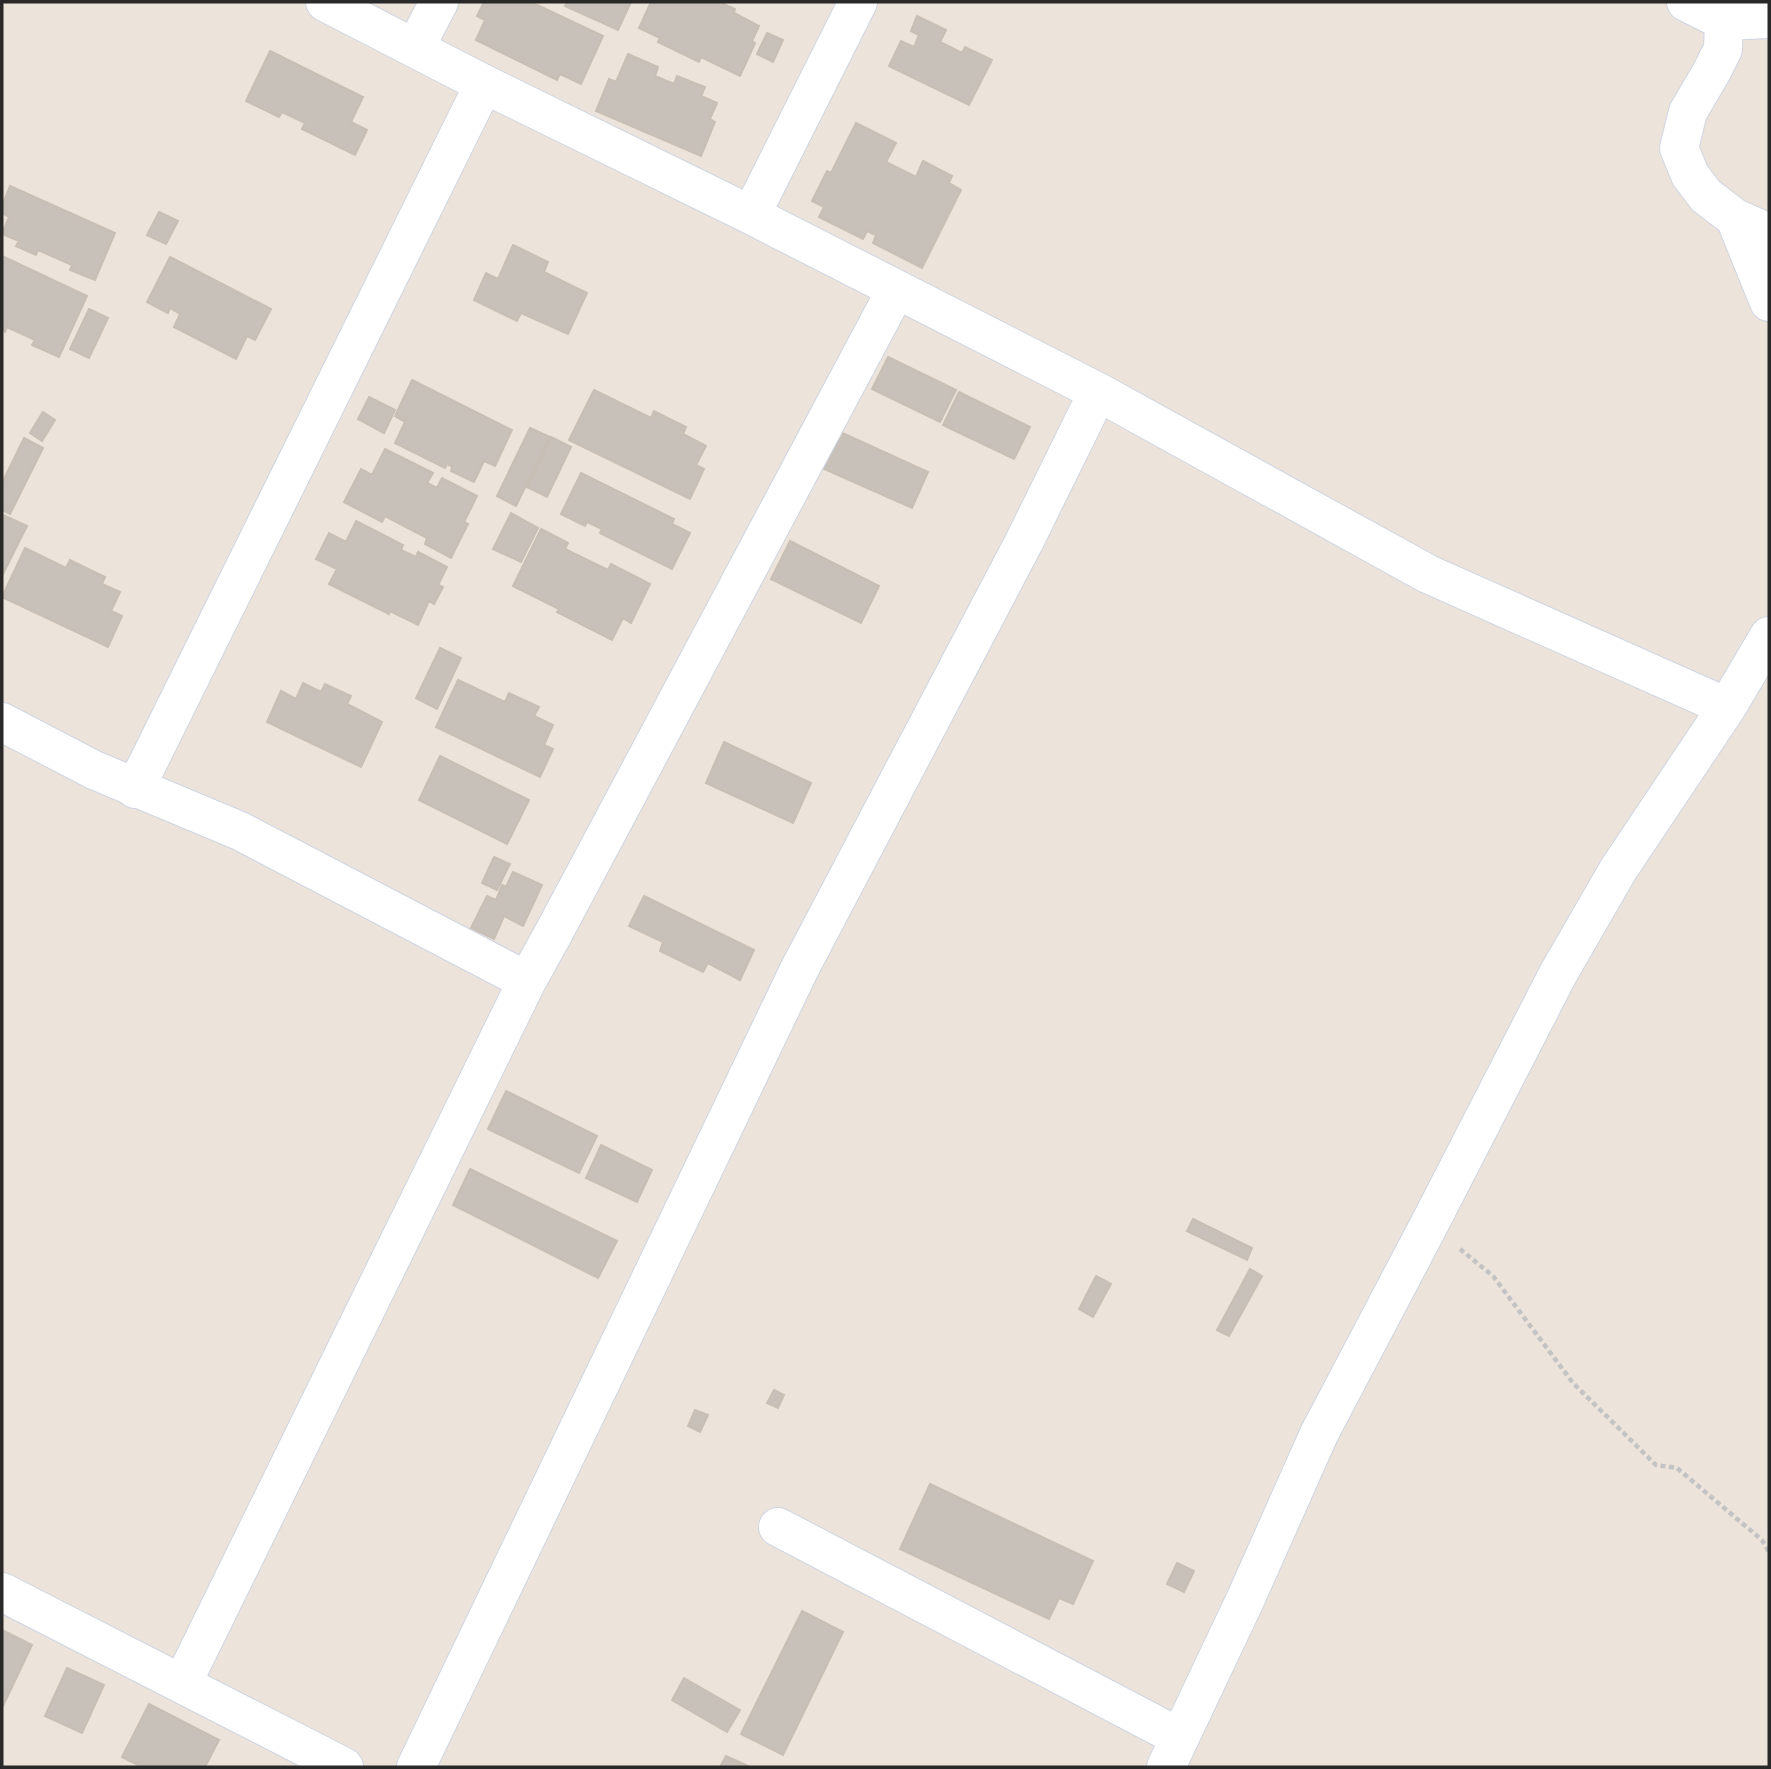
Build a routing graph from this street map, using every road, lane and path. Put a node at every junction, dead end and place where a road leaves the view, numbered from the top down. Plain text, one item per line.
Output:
1 (325, 2) edge
2 (439, 2) edge
3 (858, 2) edge
4 (1686, 2) edge
5 (1769, 19) edge
6 (1724, 22) junction
7 (415, 48) junction
8 (484, 84) junction
9 (751, 215) junction
10 (1752, 225) edge
11 (896, 290) junction
12 (1769, 302) edge
13 (1098, 392) junction
14 (1769, 636) edge
15 (1727, 707) junction
16 (2, 722) edge
17 (135, 789) junction
18 (527, 981) junction
19 (1430, 1223) junction
20 (778, 1527) dead end
21 (1769, 1552) edge
22 (2, 1592) edge
23 (182, 1684) junction
24 (1172, 1752) edge
25 (344, 1767) edge
26 (416, 1767) edge

1 - 7 street
2 - 7 street
3 - 9 street
4 - 6 street
5 - 6 street
6 - 10 street
7 - 8 street
8 - 9 street
8 - 17 street
9 - 11 street
10 - 12 street
11 - 13 street
11 - 18 street
13 - 15 street
13 - 26 street
14 - 15 street
15 - 19 street
16 - 17 street
17 - 18 street
18 - 23 street
19 - 21 path
19 - 24 street
20 - 24 street
22 - 23 street
23 - 25 street

